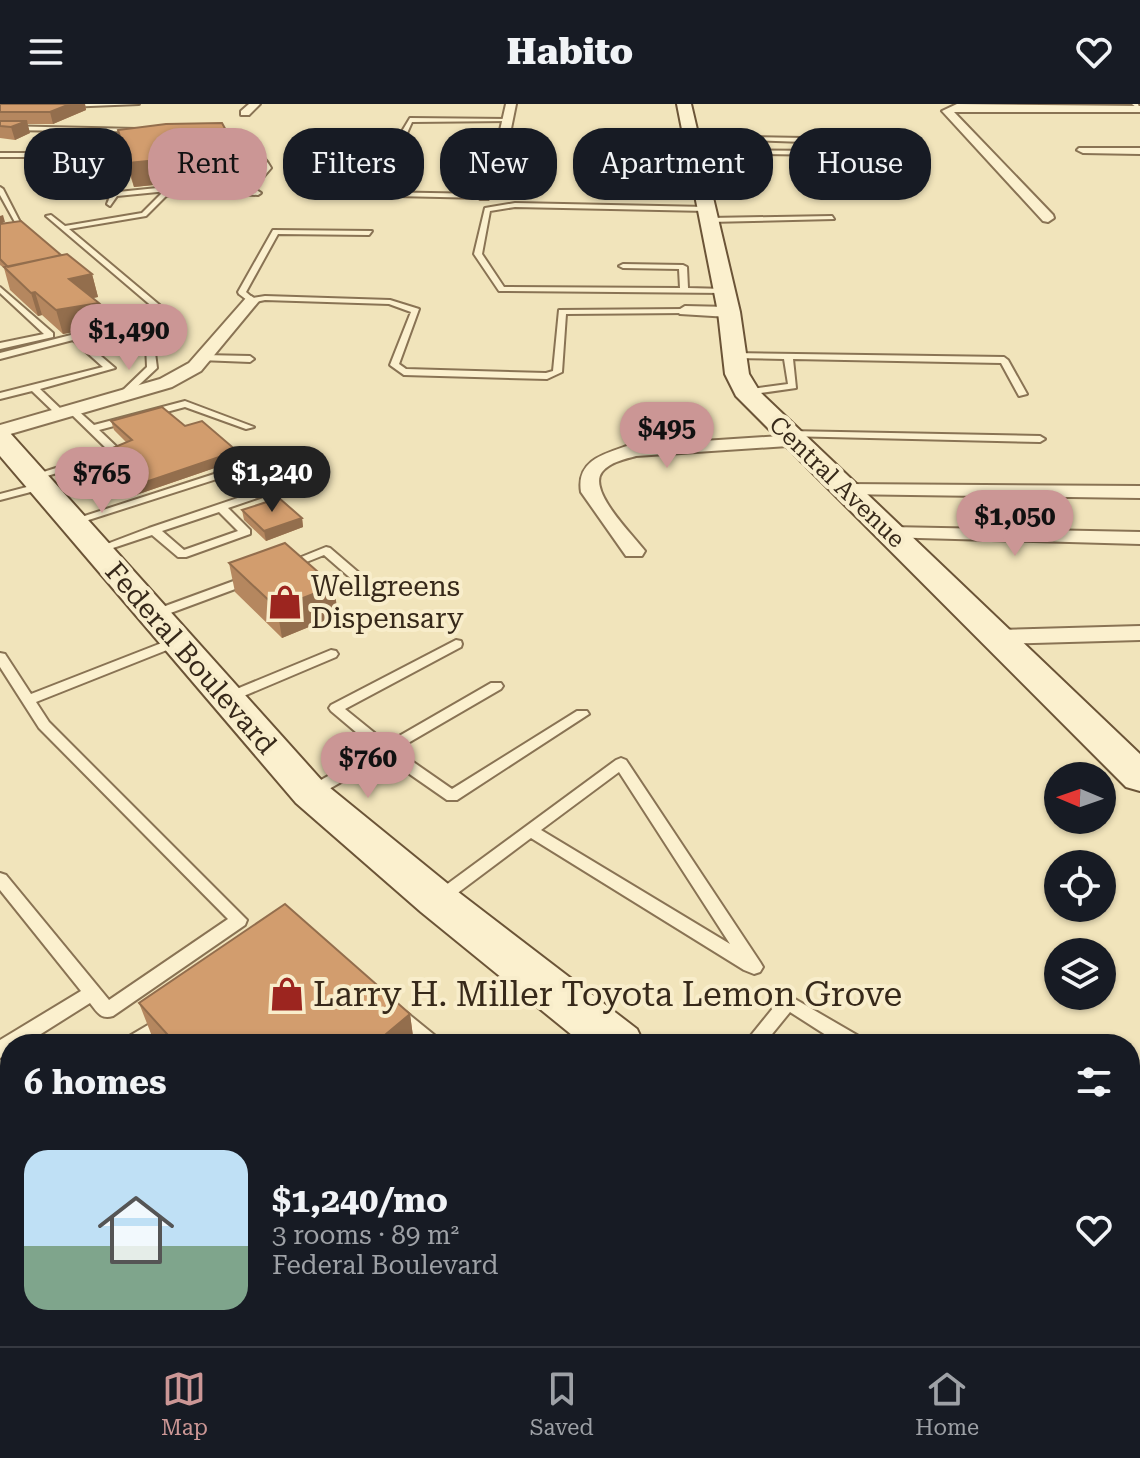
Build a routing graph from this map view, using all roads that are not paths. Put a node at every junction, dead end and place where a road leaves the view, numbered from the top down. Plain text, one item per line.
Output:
1 (136, 104) edge
2 (255, 104) edge
3 (511, 104) edge
4 (684, 104) edge
5 (63, 106) edge
6 (1138, 107) edge
7 (110, 109) dead end
8 (245, 113) dead end
9 (97, 114) dead end
10 (85, 119) dead end
11 (507, 121) junction
12 (0, 128) edge
13 (24, 128) edge
14 (71, 128) edge
15 (407, 128) edge
16 (506, 128) edge
17 (689, 128) edge
18 (132, 130) edge
19 (136, 130) junction
20 (146, 130) edge
21 (132, 134) edge
22 (147, 144) edge
23 (132, 146) edge
24 (1083, 150) dead end
25 (1140, 151) edge
26 (0, 155) edge
27 (24, 155) edge
28 (0, 189) edge
29 (372, 194) joint
30 (112, 200) edge
31 (158, 200) edge
32 (705, 200) edge
33 (110, 204) dead end
34 (708, 214) junction
35 (49, 216) dead end
36 (832, 218) dead end
37 (1048, 218) dead end
38 (0, 228) edge
39 (64, 228) junction
40 (369, 233) dead end
41 (623, 266) dead end
42 (14, 284) edge
43 (0, 288) edge
44 (684, 291) junction
45 (251, 301) junction
46 (727, 302) junction
47 (685, 311) joint
48 (0, 346) edge
49 (735, 355) junction
50 (0, 356) edge
51 (788, 356) junction
52 (203, 358) junction
53 (250, 359) dead end
54 (34, 388) junction
55 (747, 392) junction
56 (1022, 394) dead end
57 (123, 395) junction
58 (0, 396) edge
59 (66, 412) junction
60 (249, 427) dead end
61 (92, 429) junction
62 (0, 431) edge
63 (792, 438) junction
64 (0, 439) edge
65 (1040, 439) dead end
66 (38, 482) junction
67 (846, 490) junction
68 (1140, 492) edge
69 (0, 497) edge
70 (220, 507) junction
71 (153, 530) junction
72 (890, 533) junction
73 (85, 536) junction
74 (1140, 538) edge
75 (634, 551) dead end
76 (375, 593) dead end
77 (165, 628) junction
78 (1140, 633) edge
79 (996, 637) junction
80 (456, 644) dead end
81 (331, 654) dead end
82 (0, 657) edge
83 (496, 686) dead end
84 (226, 698) junction
85 (27, 700) junction
86 (582, 714) dead end
87 (386, 750) junction
88 (1140, 777) edge
89 (310, 793) junction
90 (531, 831) junction
91 (0, 879) edge
92 (437, 900) junction
93 (162, 991) junction
94 (92, 993) junction
95 (386, 1004) edge
96 (26, 1034) edge
97 (148, 1034) edge
98 (420, 1034) edge
99 (606, 1034) edge
100 (761, 1034) edge
101 (839, 1034) edge

1 - 5 lane
2 - 8 street
3 - 11 street
4 - 17 street, Central Avenue
6 - 37 street
7 - 9 lane
10 - 14 lane
11 - 15 lane
11 - 16 street
12 - 13 lane
18 - 19 lane
19 - 20 lane
19 - 21 lane
22 - 23 lane
24 - 25 street
26 - 27 lane
28 - 38 lane
29 - 29 lane
30 - 33 lane
31 - 39 lane
32 - 34 street, Central Avenue
34 - 36 lane
34 - 44 lane
34 - 46 street, Central Avenue
35 - 39 lane
39 - 57 lane
40 - 45 lane
41 - 44 lane
42 - 43 lane
43 - 48 lane
44 - 46 lane
45 - 47 lane
45 - 52 street
46 - 47 street
46 - 49 street, Central Avenue
49 - 51 lane
49 - 55 street, Central Avenue
50 - 54 lane
51 - 55 lane
51 - 56 lane
52 - 53 lane
52 - 57 street
54 - 58 lane
54 - 59 lane
55 - 63 street, Central Avenue
57 - 59 street
59 - 61 lane
59 - 62 street
60 - 61 lane
61 - 66 lane
63 - 65 lane
63 - 67 street, Central Avenue
63 - 75 street
64 - 66 street, Federal Boulevard
66 - 69 lane
66 - 73 street, Federal Boulevard
67 - 68 street
67 - 72 street, Central Avenue
70 - 71 lane
70 - 71 lane
70 - 73 lane
71 - 73 lane
72 - 74 street
72 - 79 street, Central Avenue
73 - 77 street, Federal Boulevard
76 - 77 lane
77 - 84 street, Federal Boulevard
77 - 85 lane
78 - 79 street
79 - 88 street, Central Avenue
80 - 87 lane
81 - 84 lane
82 - 85 lane
83 - 87 lane
84 - 89 street, Federal Boulevard
85 - 93 lane
86 - 87 lane
87 - 89 lane
89 - 92 street, Federal Boulevard
90 - 90 lane
90 - 92 lane
91 - 94 lane
92 - 99 street, Federal Boulevard
93 - 94 lane
93 - 97 lane
94 - 96 lane
95 - 98 lane
100 - 101 lane

